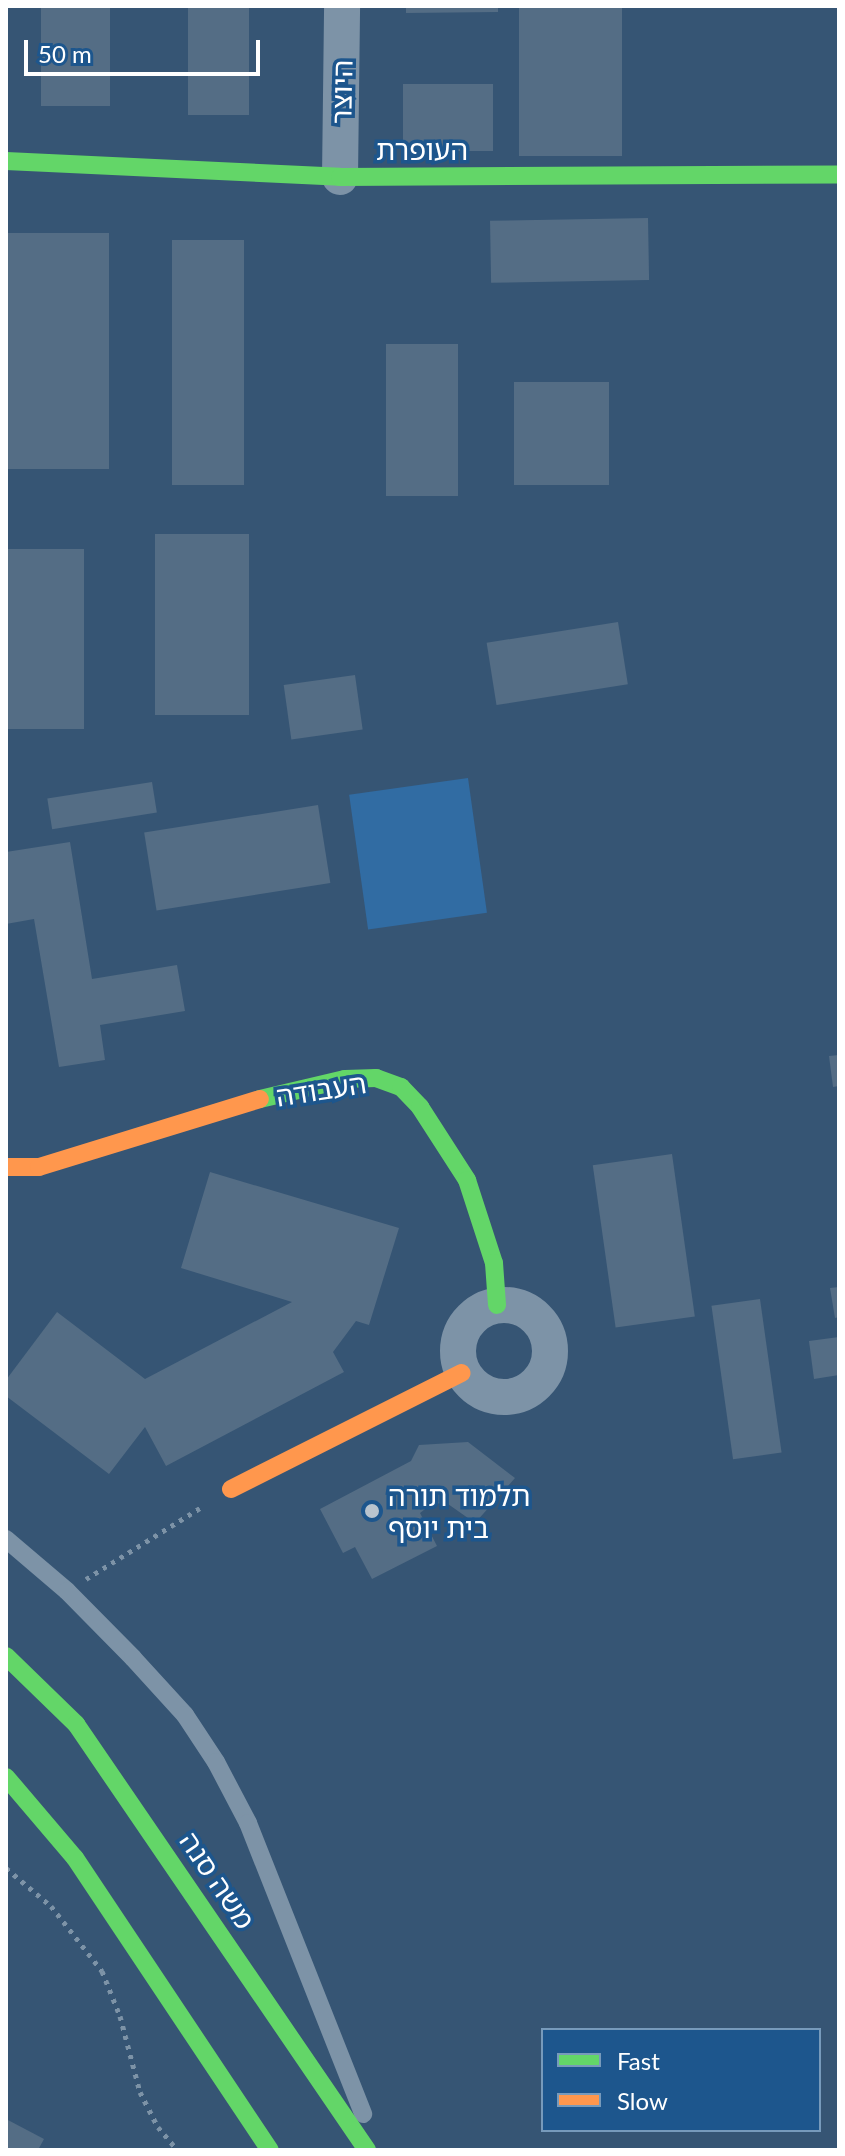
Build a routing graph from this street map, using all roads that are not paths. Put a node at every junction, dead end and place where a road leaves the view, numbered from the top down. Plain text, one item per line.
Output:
1 (342, 6) edge
2 (6, 161) edge
3 (839, 174) edge
4 (340, 177) junction
5 (6, 1167) edge
6 (497, 1305) junction
7 (462, 1373) junction
8 (231, 1489) road end
9 (6, 1539) edge
10 (6, 1656) edge
11 (6, 1777) edge
12 (270, 2150) edge
13 (367, 2150) edge
14 (377, 2150) edge

1 - 4 street, היוצר
2 - 4 street, העופרת
3 - 4 street, העופרת
5 - 6 street, העבודה
6 - 7 street
6 - 7 street
7 - 8 street
9 - 14 lane
10 - 13 street, משה סנה
11 - 12 street

